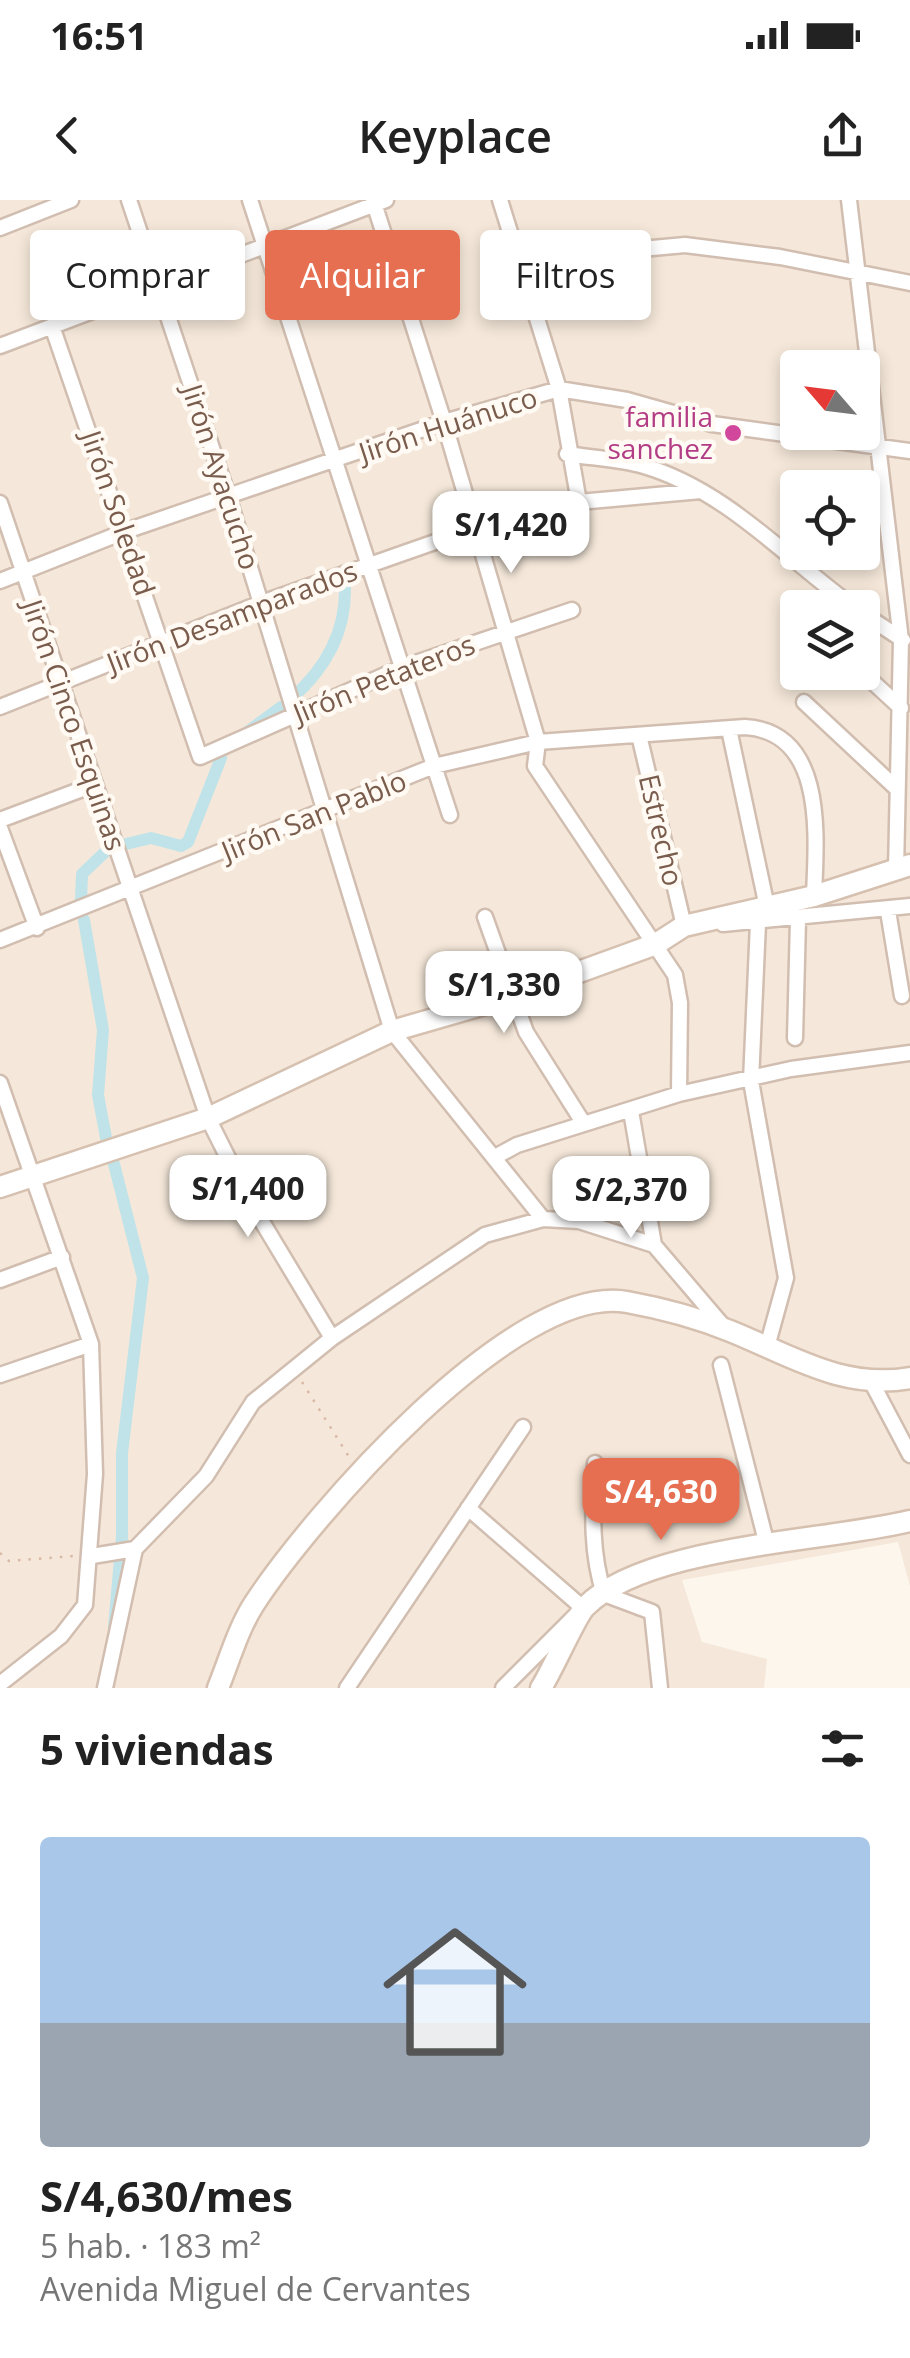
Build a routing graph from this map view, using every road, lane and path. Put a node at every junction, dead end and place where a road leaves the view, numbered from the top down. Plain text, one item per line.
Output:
1 (71, 200) edge
2 (129, 200) edge
3 (250, 200) edge
4 (500, 200) edge
5 (849, 200) edge
6 (378, 202) edge
7 (0, 228) edge
8 (139, 230) edge
9 (511, 230) edge
10 (264, 247) junction
11 (651, 247) edge
12 (245, 254) edge
13 (857, 273) junction
14 (910, 284) edge
15 (68, 320) edge
16 (170, 320) edge
17 (539, 320) edge
18 (52, 326) junction
19 (0, 346) edge
20 (866, 350) edge
21 (559, 390) junction
22 (444, 422) junction
23 (780, 433) edge
24 (880, 445) edge
25 (879, 450) edge
26 (910, 451) edge
27 (567, 454) junction
28 (332, 464) junction
29 (700, 490) junction
30 (229, 498) junction
31 (579, 502) junction
32 (0, 503) edge
33 (475, 528) junction
34 (126, 531) junction
35 (366, 566) junction
36 (22, 571) junction
37 (0, 581) edge
38 (832, 590) edge
39 (261, 604) junction
40 (572, 610) dead end
41 (880, 624) edge
42 (504, 632) junction
43 (906, 640) edge
44 (163, 642) junction
45 (401, 668) junction
46 (58, 683) junction
47 (880, 689) edge
48 (804, 702) dead end
49 (0, 706) edge
50 (901, 708) junction
51 (296, 714) junction
52 (729, 729) junction
53 (640, 735) junction
54 (538, 742) junction
55 (200, 757) joint
56 (434, 766) junction
57 (93, 786) junction
58 (896, 788) junction
59 (325, 813) junction
60 (450, 814) dead end
61 (0, 820) edge
62 (0, 828) edge
63 (903, 867) edge
64 (130, 890) junction
65 (814, 896) junction
66 (910, 906) edge
67 (888, 911) junction
68 (762, 915) junction
69 (485, 918) dead end
70 (798, 920) junction
71 (693, 923) junction
72 (37, 928) junction
73 (0, 940) edge
74 (656, 944) junction
75 (513, 996) junction
76 (902, 996) dead end
77 (392, 1031) junction
78 (795, 1038) dead end
79 (910, 1053) edge
80 (751, 1081) junction
81 (0, 1083) edge
82 (680, 1094) junction
83 (631, 1111) junction
84 (208, 1118) junction
85 (584, 1124) junction
86 (496, 1156) junction
87 (33, 1174) junction
88 (0, 1187) edge
89 (543, 1220) junction
90 (654, 1245) junction
91 (62, 1256) junction
92 (0, 1280) edge
93 (725, 1329) junction
94 (332, 1338) junction
95 (91, 1344) junction
96 (767, 1347) junction
97 (721, 1365) dead end
98 (293, 1368) junction
99 (0, 1375) edge
100 (910, 1378) edge
101 (872, 1382) junction
102 (523, 1427) dead end
103 (910, 1455) edge
104 (595, 1464) dead end
105 (358, 1470) junction
106 (468, 1508) junction
107 (910, 1521) edge
108 (767, 1545) junction
109 (132, 1550) junction
110 (0, 1552) edge
111 (95, 1556) junction
112 (604, 1594) junction
113 (583, 1608) junction
114 (0, 1684) edge
115 (105, 1688) edge
116 (218, 1688) edge
117 (347, 1688) edge
118 (502, 1688) edge
119 (541, 1688) edge
120 (660, 1688) edge

1 - 7 street
2 - 8 street, Jirón Ayacucho
3 - 10 street
4 - 9 street
5 - 13 street
6 - 10 street
6 - 22 street
10 - 12 street
10 - 28 street
11 - 13 street
13 - 14 street
13 - 20 street
15 - 18 street
16 - 30 street, Jirón Ayacucho
17 - 21 street
18 - 19 street
18 - 34 street, Jirón Soledad
21 - 22 street, Jirón Huánuco
21 - 23 street, Jirón Huánuco
21 - 27 street
22 - 28 street, Jirón Huánuco
22 - 33 street
24 - 26 street, Jirón Huánuco
25 - 43 street
27 - 29 street
27 - 31 street
28 - 30 street, Jirón Huánuco
28 - 35 street
29 - 31 street, Jirón Desamparados
29 - 38 street
30 - 34 street, Jirón Huánuco
30 - 39 street, Jirón Ayacucho
31 - 33 street, Jirón Desamparados
32 - 36 street, Jirón Cinco Esquinas
33 - 35 street, Jirón Desamparados
33 - 42 street
34 - 36 street, Jirón Huánuco
34 - 44 street, Jirón Soledad
35 - 39 street, Jirón Desamparados
35 - 45 street
36 - 37 street, Jirón Huánuco
36 - 46 street, Jirón Cinco Esquinas
39 - 44 street, Jirón Desamparados
39 - 51 street, Jirón Ayacucho
40 - 42 street, Jirón Petateros
41 - 43 street
42 - 45 street, Jirón Petateros
42 - 54 street
43 - 50 street
44 - 46 street, Jirón Desamparados
44 - 55 street, Jirón Soledad
45 - 51 street, Jirón Petateros
45 - 56 street
46 - 49 street, Jirón Desamparados
46 - 57 street, Jirón Cinco Esquinas
47 - 50 street
48 - 58 street
50 - 58 street
51 - 55 street, Jirón Petateros
51 - 59 street, Jirón Ayacucho
52 - 53 street, Jirón San Pablo
52 - 65 street, Jirón San Pablo
52 - 68 street
53 - 54 street, Jirón San Pablo
53 - 71 street, Estrecho
54 - 56 street, Jirón San Pablo
54 - 74 street
56 - 59 street, Jirón San Pablo
56 - 60 street
57 - 61 street
57 - 64 street, Jirón Cinco Esquinas
58 - 63 street
59 - 64 street, Jirón San Pablo
59 - 77 street, Jirón Ayacucho
62 - 72 street
63 - 65 street
64 - 72 street, Jirón San Pablo
64 - 84 street, Jirón Cinco Esquinas
65 - 68 street
66 - 67 street
67 - 70 street
67 - 76 street
68 - 70 street
68 - 71 street
68 - 80 street
69 - 75 street
70 - 78 street
71 - 74 street
72 - 73 street, Jirón San Pablo
74 - 75 street
74 - 82 street
75 - 77 street
75 - 85 street
77 - 84 street
77 - 86 street
79 - 80 street
80 - 82 street
80 - 96 street
81 - 87 street
82 - 83 street
83 - 85 street
83 - 90 street
84 - 87 street
84 - 94 street, Jirón Cinco Esquinas
85 - 86 street
86 - 89 street
87 - 88 street
87 - 91 street
89 - 90 street
89 - 94 street
90 - 93 street
91 - 92 street
91 - 95 street
93 - 96 street
93 - 105 street
94 - 98 street
95 - 99 street
95 - 111 street
96 - 101 street
97 - 108 street
98 - 105 path
98 - 109 street
100 - 101 street
101 - 103 street
102 - 106 street
104 - 112 street
105 - 116 street
106 - 113 street
106 - 117 street
107 - 108 street
108 - 112 street
109 - 111 street
109 - 115 street
110 - 111 path
111 - 114 street
112 - 113 street
112 - 120 street
113 - 118 street
113 - 119 street

